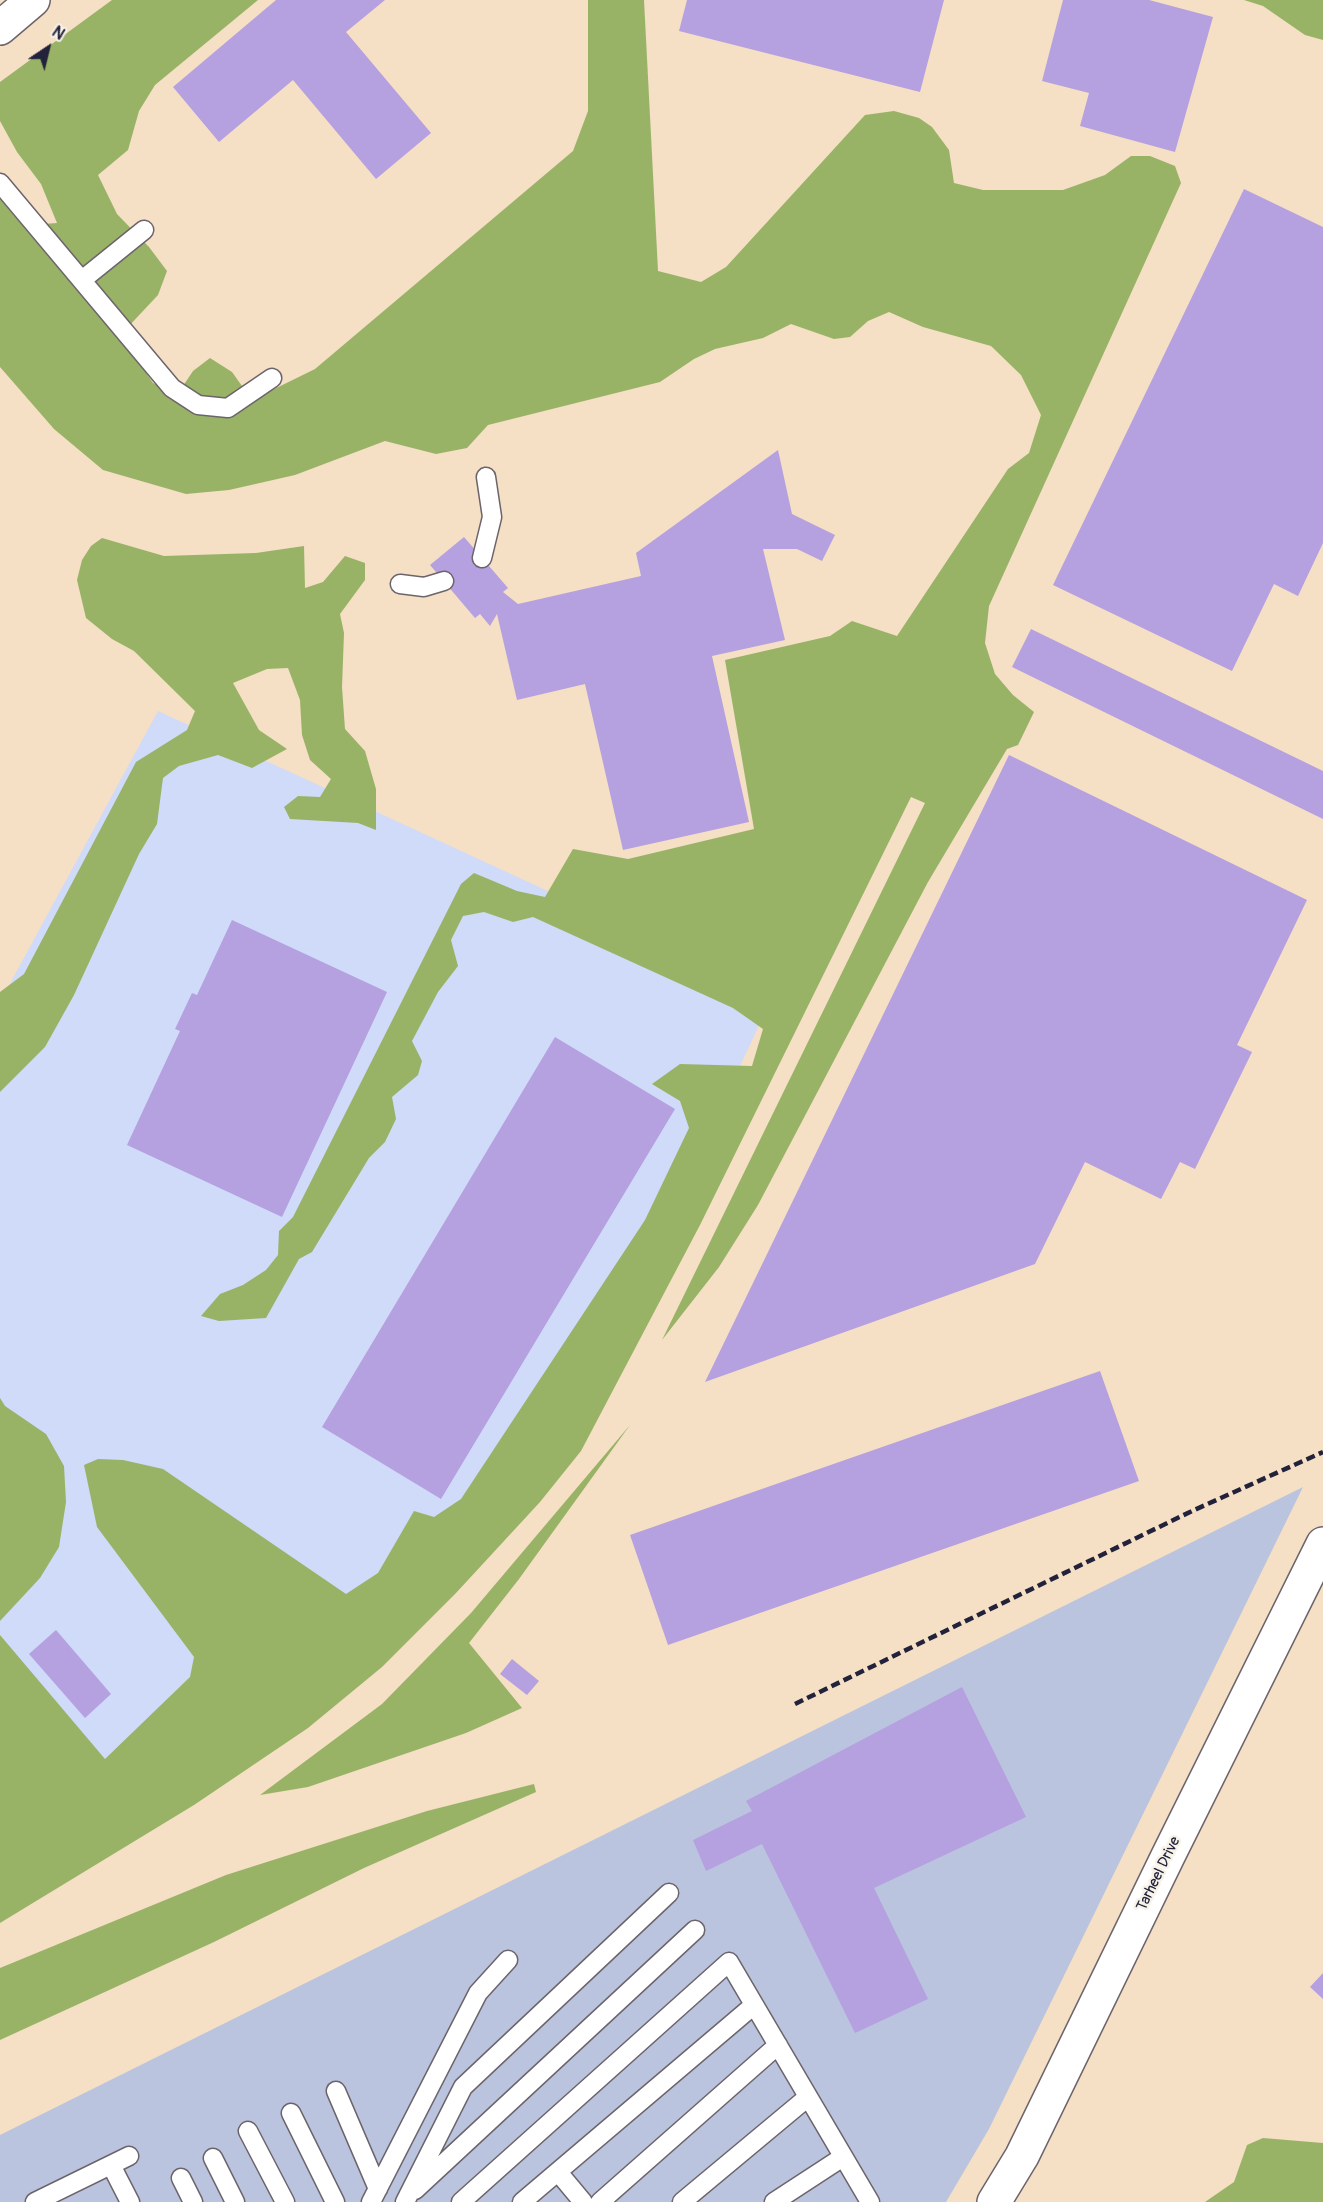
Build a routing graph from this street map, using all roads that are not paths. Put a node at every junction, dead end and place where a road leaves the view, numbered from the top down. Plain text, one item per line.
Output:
1 (33, 0) edge
2 (0, 28) edge
3 (0, 183) edge
4 (144, 230) dead end
5 (82, 280) junction
6 (272, 378) dead end
7 (486, 477) dead end
8 (482, 558) dead end
9 (444, 581) dead end
10 (400, 584) dead end
11 (1323, 1544) edge
12 (669, 1893) dead end
13 (695, 1930) dead end
14 (508, 1960) dead end
15 (754, 2005) junction
16 (778, 2045) junction
17 (336, 2091) dead end
18 (808, 2097) junction
19 (291, 2113) dead end
20 (248, 2131) dead end
21 (129, 2156) dead end
22 (843, 2157) junction
23 (213, 2158) dead end
24 (111, 2165) junction
25 (558, 2172) junction
26 (181, 2178) dead end
27 (72, 2194) edge
28 (374, 2195) edge
29 (405, 2200) edge
30 (35, 2202) edge
31 (130, 2202) edge
32 (193, 2202) edge
33 (235, 2202) edge
34 (285, 2202) edge
35 (335, 2202) edge
36 (461, 2202) edge
37 (522, 2202) edge
38 (583, 2202) edge
39 (600, 2202) edge
40 (682, 2202) edge
41 (774, 2202) edge
42 (869, 2202) edge
43 (994, 2202) edge

1 - 2 street
3 - 5 lane
4 - 5 lane
5 - 6 lane
7 - 8 lane
9 - 10 lane
11 - 43 street, Tarheel Drive
12 - 29 lane
13 - 29 lane
14 - 28 lane
15 - 16 lane
15 - 25 lane
15 - 36 lane
16 - 18 lane
16 - 39 lane
17 - 28 lane
18 - 22 lane
18 - 40 lane
19 - 35 lane
20 - 34 lane
21 - 24 lane
22 - 41 lane
22 - 42 lane
23 - 33 lane
24 - 27 lane
24 - 31 lane
25 - 37 lane
25 - 38 lane
26 - 32 lane
27 - 30 lane

